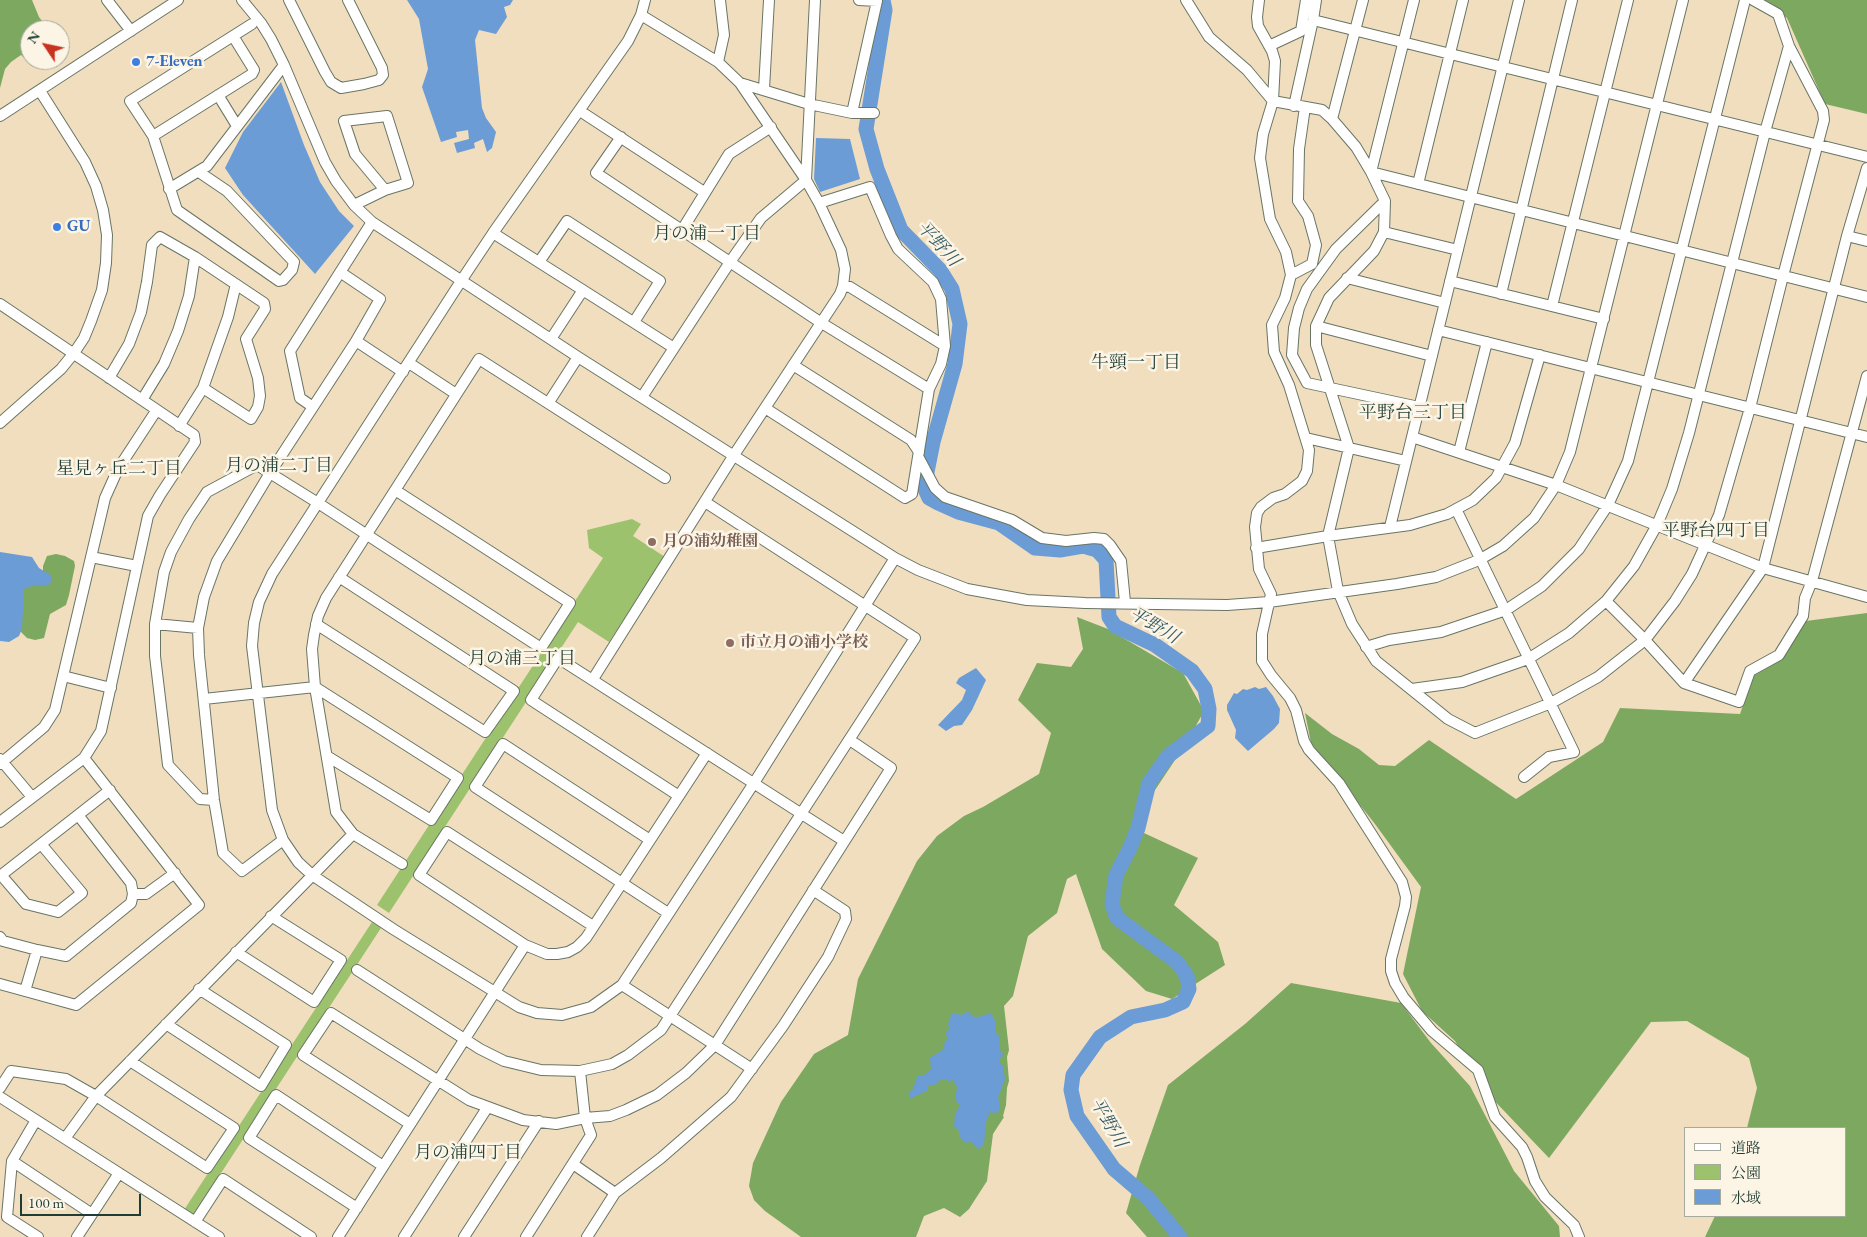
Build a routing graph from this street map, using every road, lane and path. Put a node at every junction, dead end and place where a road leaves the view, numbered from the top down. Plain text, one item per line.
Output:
1 (106, 0) edge
2 (178, 0) edge
3 (242, 0) edge
4 (290, 0) edge
5 (348, 0) edge
6 (645, 0) edge
7 (720, 0) edge
8 (769, 0) edge
9 (815, 0) edge
10 (859, 0) edge
11 (1186, 0) edge
12 (1259, 0) edge
13 (1306, 0) edge
14 (1316, 0) edge
15 (1362, 0) edge
16 (1414, 0) edge
17 (1464, 0) edge
18 (1519, 0) edge
19 (1572, 0) edge
20 (1628, 0) edge
21 (1683, 0) edge
22 (1745, 0) edge
23 (1753, 0) edge
24 (641, 16) junction
25 (1313, 20) junction
26 (252, 24) dead end
27 (1355, 30) junction
28 (131, 31) junction
29 (233, 36) junction
30 (1404, 42) junction
31 (1269, 46) junction
32 (1789, 46) junction
33 (1451, 53) junction
34 (718, 62) junction
35 (284, 65) junction
36 (1503, 66) junction
37 (1553, 79) junction
38 (740, 83) junction
39 (764, 89) junction
40 (1605, 91) junction
41 (40, 92) junction
42 (218, 95) junction
43 (1273, 101) junction
44 (809, 104) junction
45 (1658, 104) junction
46 (1294, 106) junction
47 (1305, 107) junction
48 (580, 111) junction
49 (852, 113) junction
50 (874, 113) dead end
51 (0, 116) edge
52 (1714, 118) junction
53 (1332, 119) junction
54 (238, 126) junction
55 (771, 127) junction
56 (1765, 132) junction
57 (153, 136) junction
58 (621, 138) junction
59 (1817, 144) junction
60 (1867, 157) edge
61 (1867, 168) edge
62 (199, 172) junction
63 (1372, 172) junction
64 (806, 180) junction
65 (1418, 184) junction
66 (1865, 186) edge
67 (170, 189) junction
68 (385, 190) junction
69 (704, 192) junction
70 (1470, 198) junction
71 (1385, 201) junction
72 (819, 203) junction
73 (354, 205) junction
74 (1521, 211) junction
75 (372, 222) junction
76 (1572, 224) junction
77 (682, 230) junction
78 (1384, 232) junction
79 (493, 233) junction
80 (1848, 236) junction
81 (1624, 237) junction
82 (1867, 241) edge
83 (1458, 250) junction
84 (1680, 251) junction
85 (195, 257) junction
86 (539, 262) junction
87 (730, 262) junction
88 (1732, 264) junction
89 (340, 272) junction
90 (1290, 275) junction
91 (1783, 276) junction
92 (1347, 278) junction
93 (461, 281) junction
94 (1450, 281) junction
95 (236, 284) junction
96 (843, 286) junction
97 (1834, 289) junction
98 (583, 290) junction
99 (1501, 294) junction
100 (1867, 297) edge
101 (1445, 303) junction
102 (0, 304) edge
103 (1552, 306) junction
104 (1604, 319) junction
105 (634, 322) junction
106 (820, 322) junction
107 (1316, 326) junction
108 (1438, 330) junction
109 (551, 339) junction
110 (356, 341) junction
111 (1488, 342) junction
112 (945, 346) junction
113 (674, 348) junction
114 (74, 353) junction
115 (1540, 355) junction
116 (1432, 356) junction
117 (578, 357) junction
118 (793, 365) junction
119 (406, 367) junction
120 (1592, 368) junction
121 (1867, 376) edge
122 (110, 378) junction
123 (1648, 382) junction
124 (1330, 387) junction
125 (203, 388) junction
126 (929, 390) junction
127 (456, 394) junction
128 (1699, 395) junction
129 (642, 397) junction
130 (142, 400) junction
131 (548, 402) junction
132 (313, 407) junction
133 (1419, 407) junction
134 (766, 408) junction
135 (1750, 408) junction
136 (156, 411) junction
137 (1802, 420) junction
138 (0, 424) edge
139 (179, 426) junction
140 (1852, 433) junction
141 (1412, 437) junction
142 (1867, 437) edge
143 (1306, 438) junction
144 (1349, 448) junction
145 (1459, 452) junction
146 (734, 455) junction
147 (919, 455) junction
148 (1406, 461) junction
149 (1503, 467) junction
150 (270, 473) junction
151 (665, 478) dead end
152 (1556, 485) junction
153 (395, 490) junction
154 (705, 502) junction
155 (318, 503) junction
156 (1608, 505) junction
157 (1456, 509) junction
158 (1657, 525) junction
159 (1390, 527) junction
160 (366, 535) junction
161 (1328, 536) junction
162 (1706, 544) junction
163 (1256, 548) junction
164 (91, 556) junction
165 (895, 558) junction
166 (1479, 560) junction
167 (137, 566) junction
168 (1764, 568) junction
169 (339, 577) junction
170 (1812, 581) junction
171 (1338, 591) junction
172 (1867, 597) edge
173 (1606, 601) junction
174 (1125, 602) junction
175 (1269, 602) junction
176 (866, 606) junction
177 (1506, 610) junction
178 (155, 624) junction
179 (316, 624) junction
180 (198, 628) junction
181 (1645, 640) junction
182 (1366, 647) junction
183 (1528, 659) junction
184 (63, 676) junction
185 (592, 679) junction
186 (1684, 683) junction
187 (315, 686) junction
188 (111, 688) junction
189 (1412, 689) junction
190 (259, 694) junction
191 (204, 699) junction
192 (1551, 703) junction
193 (850, 740) junction
194 (707, 753) junction
195 (327, 756) junction
196 (84, 758) junction
197 (1, 761) edge
198 (1524, 777) dead end
199 (754, 783) junction
200 (110, 790) junction
201 (679, 796) junction
202 (32, 797) junction
203 (214, 800) junction
204 (802, 814) junction
205 (78, 815) junction
206 (0, 822) edge
207 (353, 834) junction
208 (283, 840) junction
209 (650, 840) junction
210 (844, 841) junction
211 (41, 844) junction
212 (402, 864) dead end
213 (175, 873) junction
214 (1, 875) edge
215 (312, 875) junction
216 (623, 883) junction
217 (813, 890) junction
218 (133, 894) junction
219 (668, 913) junction
220 (271, 916) junction
221 (593, 926) junction
222 (0, 937) edge
223 (525, 945) junction
224 (37, 950) junction
225 (236, 952) junction
226 (357, 970) dead end
227 (0, 984) edge
228 (622, 985) junction
229 (199, 989) junction
230 (25, 991) junction
231 (494, 993) junction
232 (671, 1016) junction
233 (166, 1024) junction
234 (464, 1039) junction
235 (715, 1045) junction
236 (130, 1061) junction
237 (752, 1069) junction
238 (580, 1071) junction
239 (437, 1081) junction
240 (0, 1088) edge
241 (96, 1096) junction
242 (0, 1097) edge
243 (486, 1108) junction
244 (585, 1118) junction
245 (36, 1120) junction
246 (539, 1122) junction
247 (410, 1124) junction
248 (66, 1137) junction
249 (12, 1161) junction
250 (573, 1164) junction
251 (383, 1166) junction
252 (119, 1173) junction
253 (615, 1193) junction
254 (357, 1208) junction
255 (92, 1214) junction
256 (195, 1222) junction
257 (38, 1237) edge
258 (77, 1237) edge
259 (219, 1237) edge
260 (311, 1237) edge
261 (338, 1237) edge
262 (404, 1237) edge
263 (464, 1237) edge
264 (526, 1237) edge
265 (587, 1237) edge
266 (1579, 1237) edge

1 - 28 street
2 - 28 street
3 - 35 street
4 - 5 street
6 - 24 street
7 - 34 street
8 - 39 street
9 - 44 street
10 - 49 street
11 - 43 street
12 - 31 street
13 - 31 street
14 - 25 street
15 - 27 street
16 - 30 street
17 - 33 street
18 - 36 street
19 - 37 street
20 - 40 street
21 - 45 street
22 - 52 street
23 - 32 street
24 - 34 street
24 - 48 street
25 - 27 street
25 - 46 street
26 - 29 street
27 - 30 street
27 - 53 street
28 - 41 street
29 - 42 street
29 - 57 street
30 - 33 street
30 - 63 street
31 - 43 street
32 - 56 street
32 - 59 street
33 - 36 street
33 - 65 street
34 - 38 street
35 - 54 street
35 - 73 street
36 - 37 street
36 - 70 street
37 - 40 street
37 - 74 street
38 - 39 street
38 - 55 street
39 - 44 street
40 - 45 street
40 - 76 street
41 - 51 street
41 - 114 street
42 - 54 street
42 - 57 street
43 - 46 street
43 - 90 street
44 - 49 street
44 - 64 street
45 - 52 street
45 - 81 street
46 - 47 street
47 - 53 street
47 - 90 street
48 - 58 street
48 - 79 street
49 - 50 street
52 - 56 street
52 - 84 street
53 - 63 street
54 - 62 street
55 - 64 street
55 - 69 street
56 - 59 street
56 - 88 street
57 - 67 street
58 - 69 street
58 - 77 street
59 - 60 street
59 - 91 street
61 - 66 street
62 - 67 street
62 - 67 street
63 - 65 street
63 - 71 street
64 - 72 street
64 - 87 street
65 - 70 street
66 - 80 street
68 - 68 street
68 - 73 street
69 - 77 street
70 - 74 street
70 - 83 street
71 - 78 street
71 - 124 street
72 - 96 street
72 - 112 street
73 - 75 street
74 - 76 street
74 - 99 street
75 - 89 street
75 - 93 street
76 - 81 street
76 - 103 street
77 - 87 street
78 - 83 street
78 - 92 street
79 - 86 street
79 - 93 street
80 - 82 street
80 - 97 street
81 - 84 street
81 - 104 street
83 - 94 street
84 - 88 street
84 - 123 street
85 - 95 street
85 - 122 street
85 - 130 street
86 - 98 street
86 - 105 street
87 - 106 street
87 - 113 street
88 - 91 street
88 - 128 street
89 - 110 street
89 - 132 street
90 - 143 street
91 - 97 street
91 - 135 street
92 - 101 street
92 - 107 street
93 - 109 street
93 - 119 street
94 - 99 street
94 - 101 street
95 - 125 street
95 - 125 street
96 - 106 street
96 - 112 street
97 - 100 street
97 - 137 street
98 - 105 street
98 - 109 street
99 - 103 street
101 - 108 street
102 - 114 street
103 - 104 street
104 - 120 street
105 - 113 street
106 - 118 street
106 - 126 street
107 - 116 street
107 - 124 street
108 - 111 street
108 - 116 street
109 - 117 street
110 - 119 street
110 - 132 street
111 - 115 street
111 - 145 street
112 - 126 street
113 - 129 street
114 - 122 street
114 - 138 street
115 - 120 street
115 - 149 street
116 - 133 street
117 - 129 street
117 - 131 street
118 - 134 street
118 - 147 street
119 - 127 street
119 - 155 street
120 - 123 street
120 - 152 street
121 - 140 street
122 - 130 street
123 - 128 street
123 - 156 street
124 - 133 street
124 - 144 street
125 - 139 street
126 - 147 street
127 - 131 street
127 - 153 street
128 - 135 street
128 - 158 street
129 - 146 street
130 - 136 street
131 - 151 street
132 - 150 street
133 - 141 street
134 - 146 street
134 - 147 street
135 - 137 street
135 - 162 street
136 - 139 street
136 - 164 street
137 - 140 street
137 - 168 street
139 - 167 street
140 - 142 street
140 - 170 street
141 - 145 street
141 - 148 street
143 - 144 street
143 - 163 street
144 - 148 street
144 - 161 street
145 - 149 street
146 - 154 street
146 - 165 street
147 - 174 street
148 - 159 street
149 - 152 street
149 - 157 street
150 - 155 street
150 - 178 street
150 - 180 street
152 - 156 street
152 - 166 street
153 - 160 street
153 - 160 street
154 - 176 street
154 - 185 street
155 - 160 street
155 - 190 street
156 - 158 street
156 - 177 street
157 - 159 street
157 - 166 street
158 - 162 street
158 - 173 street
159 - 161 street
160 - 169 street
161 - 163 street
161 - 171 street
162 - 168 street
162 - 181 street
163 - 175 street
164 - 167 street
164 - 184 street
165 - 174 street
165 - 176 street
166 - 171 street
166 - 177 street
167 - 188 street
168 - 170 street
168 - 186 street
169 - 179 street
169 - 179 street
170 - 172 street
170 - 186 street
171 - 175 street
171 - 182 street
173 - 181 street
173 - 183 street
174 - 175 street
175 - 266 street
176 - 193 street
176 - 199 street
177 - 182 street
177 - 183 street
178 - 180 street
178 - 203 street
179 - 187 street
180 - 191 street
181 - 186 street
181 - 192 street
182 - 189 street
183 - 189 street
183 - 192 street
184 - 188 street
184 - 197 street
185 - 194 street
185 - 201 street
187 - 190 street
187 - 195 street
187 - 195 street
188 - 196 street
189 - 192 street
190 - 191 street
190 - 208 street
191 - 203 street
192 - 198 street
193 - 204 street
193 - 210 street
194 - 199 street
194 - 201 street
195 - 207 street
196 - 200 street
196 - 202 street
197 - 202 street
199 - 204 street
199 - 219 street
200 - 205 street
200 - 213 street
201 - 209 street
202 - 206 street
203 - 208 street
204 - 210 street
204 - 232 street
205 - 211 street
205 - 218 street
207 - 212 street
207 - 215 street
208 - 215 street
209 - 216 street
209 - 216 street
210 - 217 street
211 - 214 street
211 - 214 street
213 - 218 street
213 - 230 street
215 - 220 street
215 - 231 street
216 - 219 street
216 - 221 street
217 - 235 street
217 - 237 street
218 - 224 street
219 - 228 street
220 - 225 street
220 - 225 street
221 - 223 street
221 - 223 street
222 - 224 street
223 - 231 street
224 - 230 street
225 - 229 street
226 - 234 street
227 - 230 street
228 - 231 street
228 - 232 street
229 - 233 street
229 - 233 street
231 - 234 street
232 - 235 street
232 - 238 street
233 - 236 street
234 - 238 street
234 - 239 street
235 - 237 street
235 - 244 street
236 - 241 street
236 - 241 street
237 - 253 street
238 - 244 street
239 - 243 street
239 - 247 street
239 - 247 street
240 - 241 street
241 - 248 street
242 - 245 street
243 - 246 street
243 - 262 street
244 - 246 street
244 - 250 street
245 - 248 street
245 - 249 street
246 - 263 street
247 - 251 street
248 - 252 street
249 - 255 street
249 - 257 street
250 - 253 street
250 - 264 street
251 - 254 street
251 - 254 street
252 - 255 street
252 - 256 street
253 - 265 street
254 - 261 street
255 - 258 street
256 - 259 street
256 - 260 street

